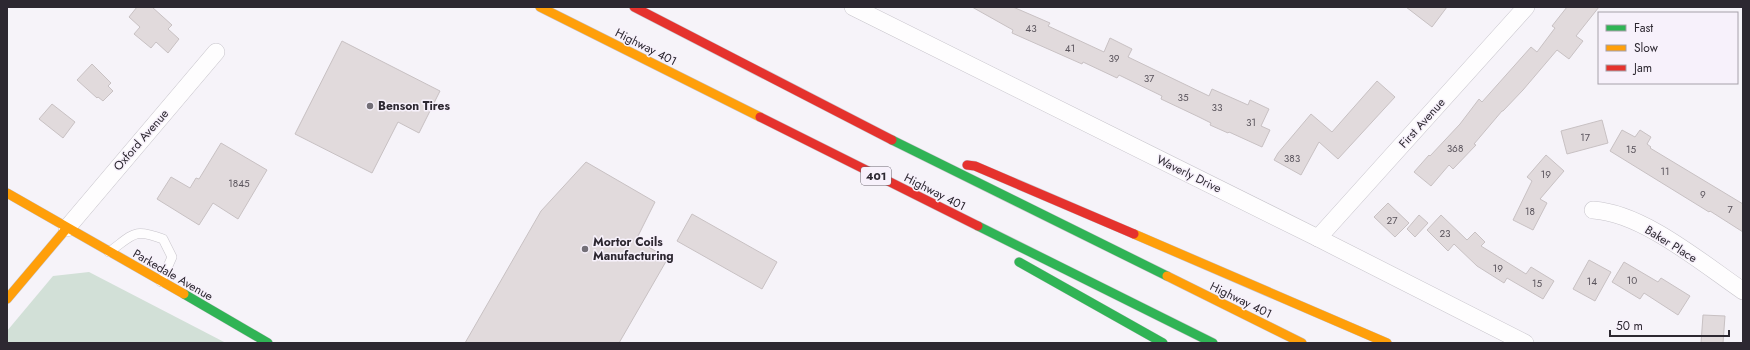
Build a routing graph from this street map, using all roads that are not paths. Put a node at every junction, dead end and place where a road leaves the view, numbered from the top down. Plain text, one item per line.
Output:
1 (540, 7) edge
2 (634, 7) edge
3 (853, 7) edge
4 (1526, 7) edge
5 (216, 52) dead end
6 (929, 159) junction
7 (7, 193) edge
8 (1593, 210) dead end
9 (67, 228) junction
10 (988, 232) junction
11 (1318, 238) junction
12 (109, 252) junction
13 (161, 282) junction
14 (1743, 291) edge
15 (7, 299) edge
16 (268, 343) edge
17 (1163, 343) edge
18 (1213, 343) edge
19 (1302, 343) edge
20 (1387, 343) edge
21 (1525, 343) edge

1 - 10 main road, Highway 401 / 401
2 - 6 main road, Highway 401
3 - 11 street, Waverly Drive
4 - 11 street, First Avenue
5 - 9 street, Oxford Avenue
6 - 19 main road, Highway 401
6 - 20 main road
7 - 9 main road, Parkedale Avenue
8 - 14 street, Baker Place
9 - 12 main road, Parkedale Avenue
9 - 15 main road
10 - 17 main road
10 - 18 main road, Highway 401 / 401
11 - 21 street, Waverly Drive
12 - 13 main road, Parkedale Avenue
12 - 13 lane
13 - 16 main road, Parkedale Avenue

